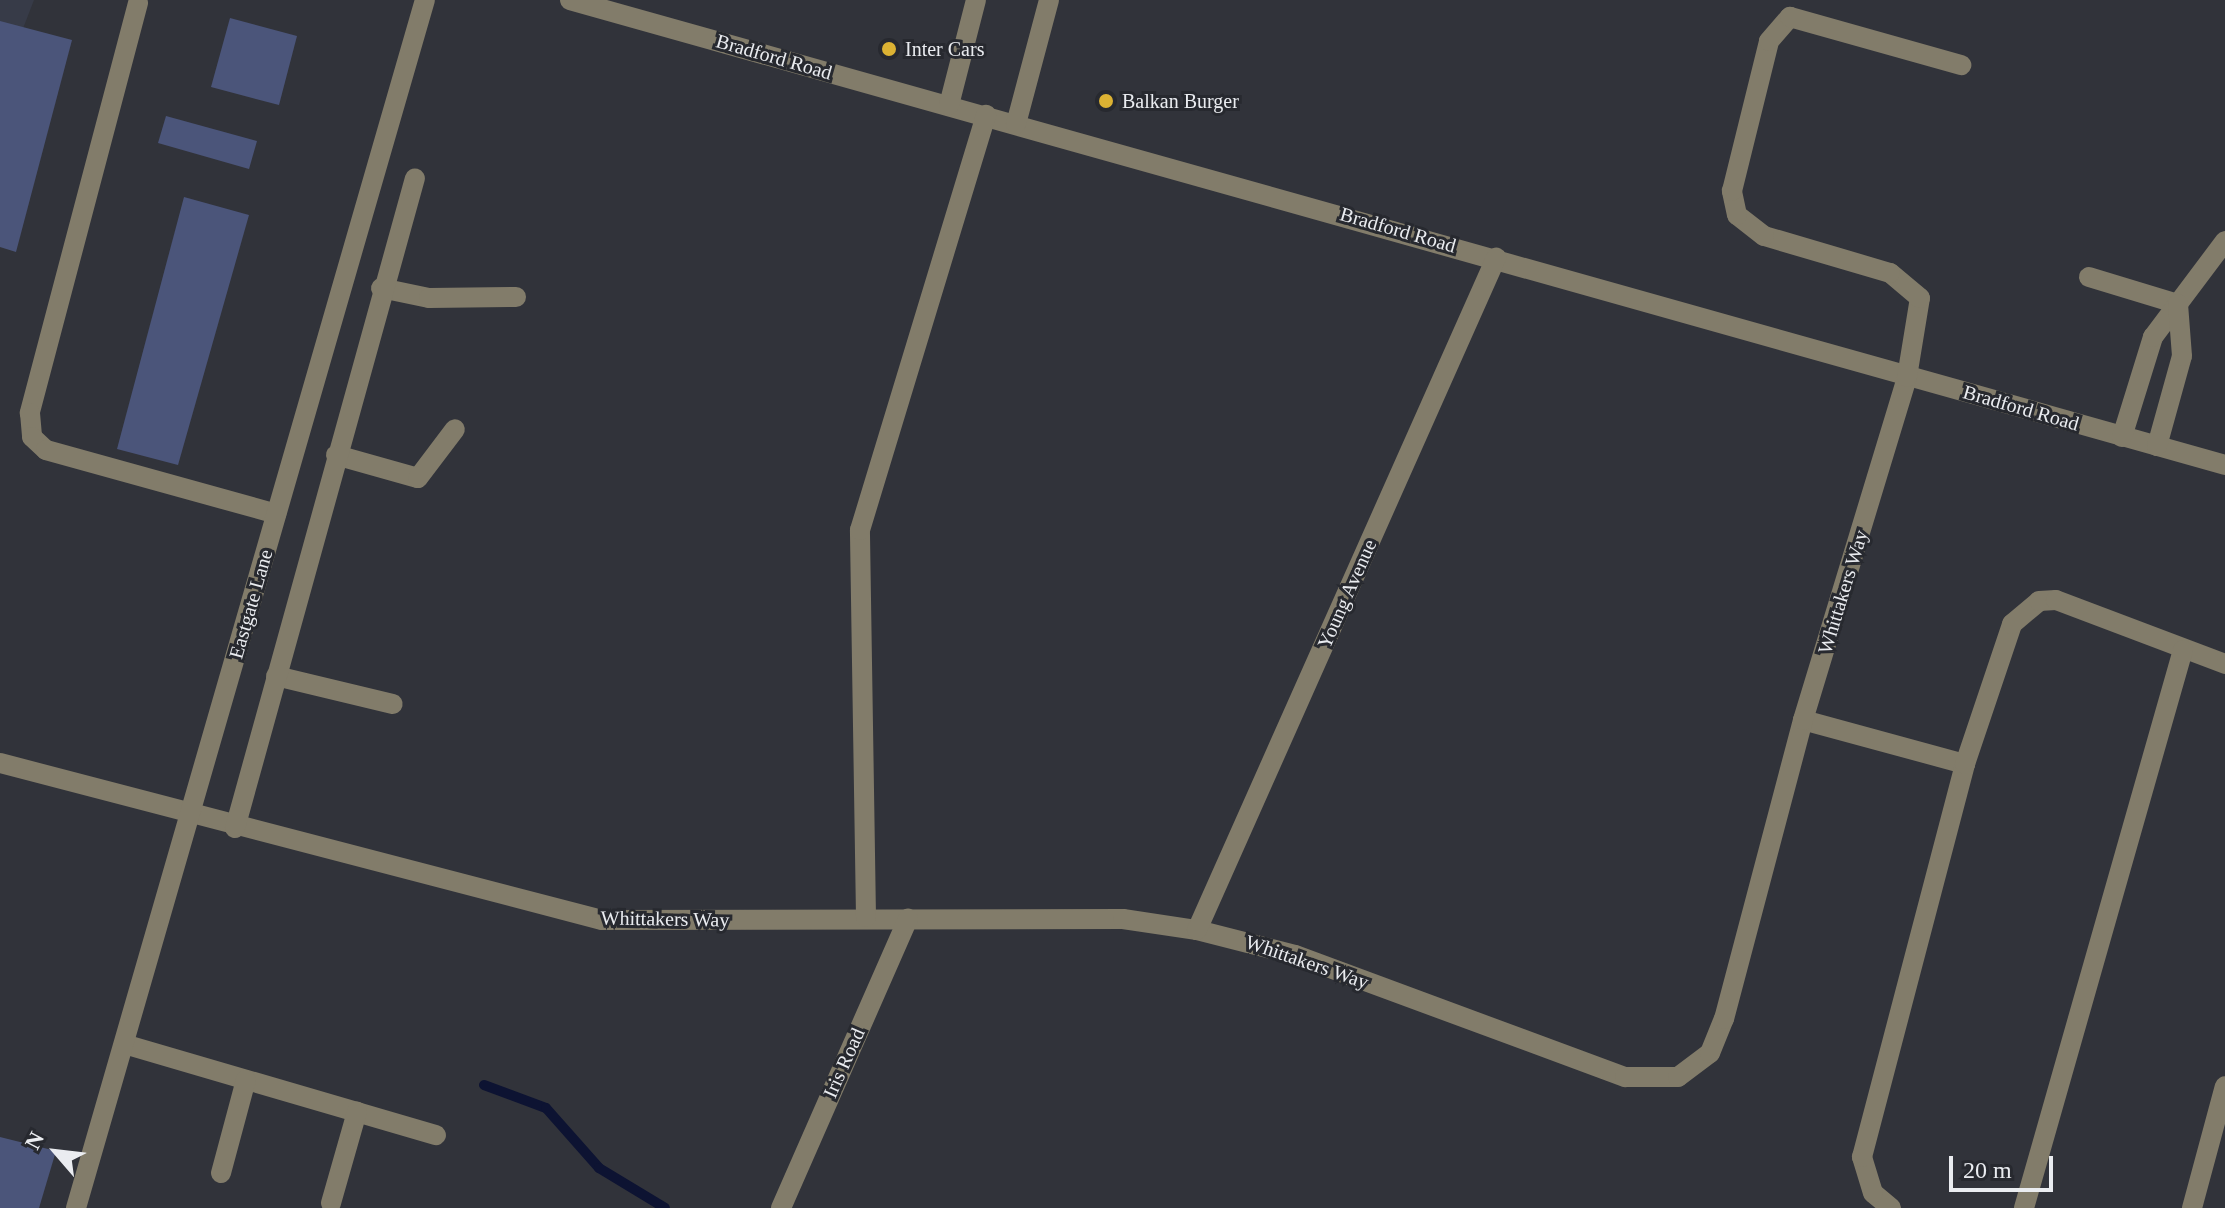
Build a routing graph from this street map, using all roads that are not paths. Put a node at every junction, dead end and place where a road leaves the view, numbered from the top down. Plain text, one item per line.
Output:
1 (425, 0) edge
2 (570, 0) edge
3 (976, 0) edge
4 (1049, 0) edge
5 (138, 3) dead end
6 (1961, 65) dead end
7 (949, 105) junction
8 (986, 115) junction
9 (1016, 124) junction
10 (415, 178) dead end
11 (2225, 241) edge
12 (1496, 258) junction
13 (2089, 277) dead end
14 (381, 288) junction
15 (516, 297) dead end
16 (2178, 304) junction
17 (1907, 377) junction
18 (455, 429) dead end
19 (2122, 437) junction
20 (2157, 446) junction
21 (336, 455) junction
22 (2225, 465) edge
23 (276, 514) junction
24 (2183, 650) junction
25 (2225, 664) edge
26 (276, 676) junction
27 (393, 704) dead end
28 (1803, 720) junction
29 (0, 763) edge
30 (1965, 764) junction
31 (190, 816) junction
32 (235, 828) junction
33 (866, 917) junction
34 (908, 919) junction
35 (1197, 930) junction
36 (124, 1044) junction
37 (246, 1080) junction
38 (2225, 1086) edge
39 (357, 1112) junction
40 (436, 1135) dead end
41 (221, 1173) dead end
42 (1870, 1201) edge
43 (331, 1203) dead end
44 (76, 1208) edge
45 (781, 1208) edge
46 (1891, 1208) edge
47 (2024, 1208) edge
48 (2192, 1208) edge

1 - 23 street, Eastgate Lane
2 - 7 street, Bradford Road
3 - 7 street
4 - 9 street
5 - 23 street
6 - 17 street, Whittakers Way
7 - 8 street, Bradford Road
8 - 9 street, Bradford Road
8 - 33 street
9 - 12 street, Bradford Road
10 - 14 street
11 - 16 street
12 - 17 street, Bradford Road
12 - 35 street, Young Avenue
13 - 16 street
14 - 15 street
14 - 21 street
16 - 19 street
16 - 20 street
17 - 19 street, Bradford Road
17 - 28 street, Whittakers Way
18 - 21 street
19 - 20 street, Bradford Road
20 - 22 street, Bradford Road
21 - 26 street
23 - 31 street, Eastgate Lane
24 - 25 street
24 - 30 street
24 - 47 street
26 - 27 street
26 - 32 street
28 - 30 street
28 - 35 street, Whittakers Way
29 - 31 street, Whittakers Way
30 - 42 street
31 - 32 street, Whittakers Way
31 - 36 street, Eastgate Lane
32 - 33 street, Whittakers Way
33 - 34 street, Whittakers Way
34 - 35 street, Whittakers Way
34 - 45 street, Iris Road
36 - 37 street
36 - 44 street, Eastgate Lane
37 - 39 street
37 - 41 street
38 - 48 street
39 - 40 street
39 - 43 street
42 - 46 street

